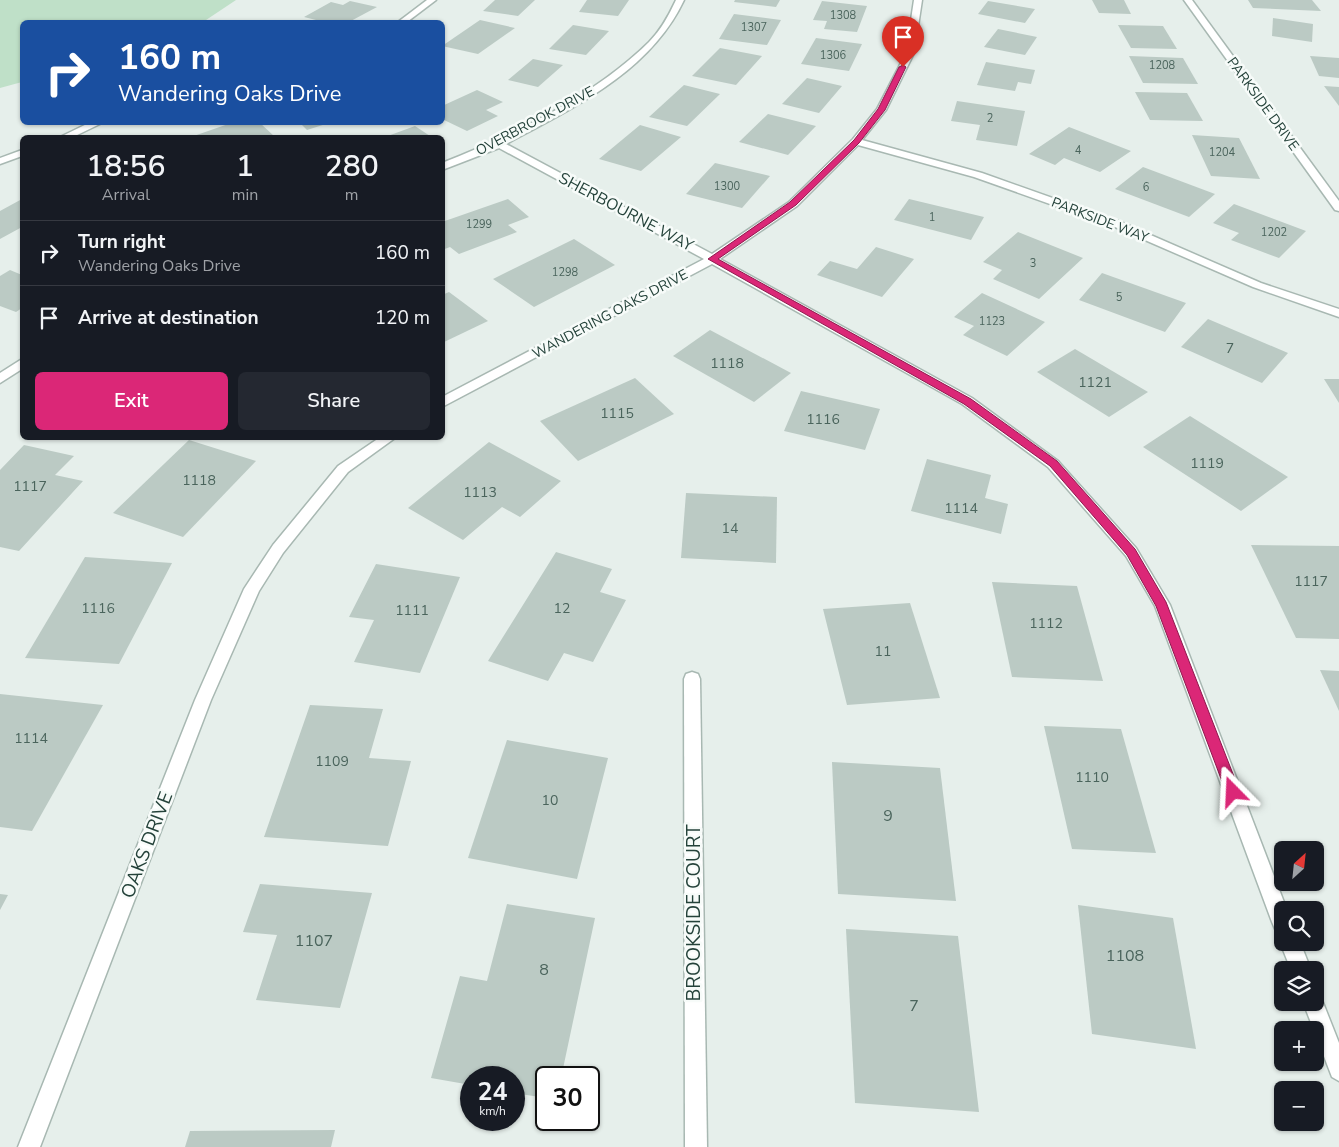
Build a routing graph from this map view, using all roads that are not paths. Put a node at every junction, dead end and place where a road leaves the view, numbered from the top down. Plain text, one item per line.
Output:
1 (432, 0) edge
2 (680, 0) edge
3 (918, 0) edge
4 (1188, 0) edge
5 (405, 20) edge
6 (93, 125) edge
7 (69, 135) edge
8 (856, 141) junction
9 (499, 144) junction
10 (20, 154) edge
11 (0, 161) edge
12 (445, 167) edge
13 (1339, 208) edge
14 (712, 259) junction
15 (1339, 313) edge
16 (20, 364) edge
17 (0, 379) edge
18 (445, 401) edge
19 (385, 440) edge
20 (692, 679) dead end
21 (1274, 901) edge
22 (1316, 1011) edge
23 (1339, 1070) edge
24 (29, 1147) edge
25 (696, 1147) edge

1 - 5 street
2 - 9 street, OVERBROOK DRIVE
3 - 8 street, WANDERING OAKS DRIVE
4 - 13 street, PARKSIDE DRIVE
6 - 7 street
8 - 14 street, WANDERING OAKS DRIVE
8 - 15 street, PARKSIDE WAY
9 - 12 street, OVERBROOK DRIVE
9 - 14 street, SHERBOURNE WAY
10 - 11 street
14 - 18 street, WANDERING OAKS DRIVE
14 - 21 street, SHERBOURNE WAY
16 - 17 street
19 - 24 street, OAKS DRIVE
20 - 25 street, BROOKSIDE COURT
22 - 23 street

